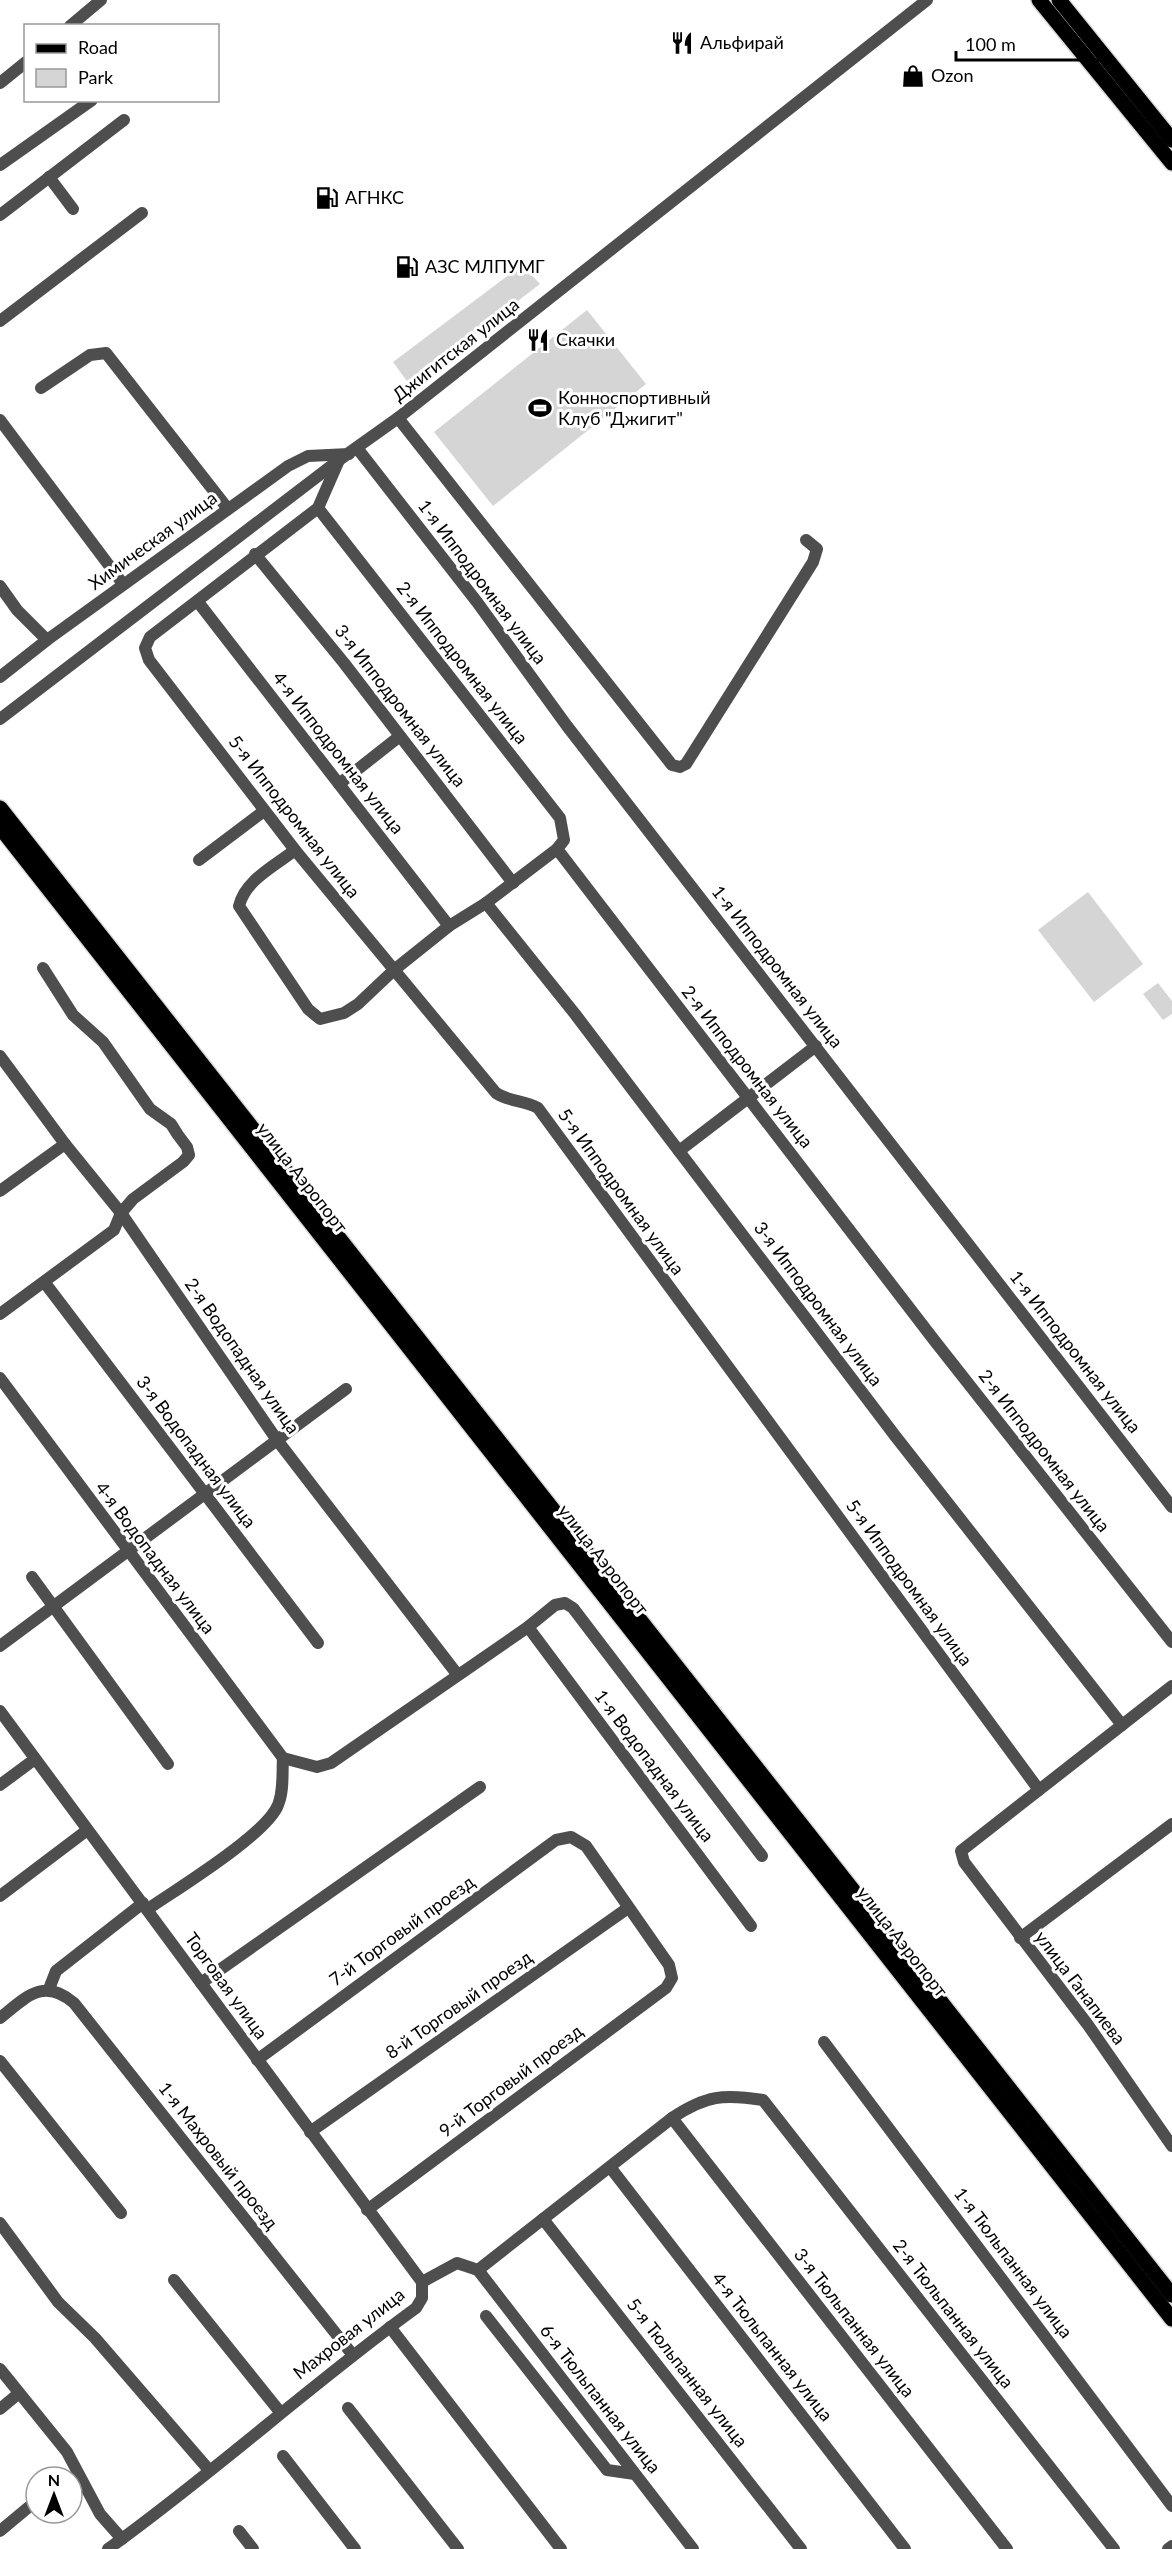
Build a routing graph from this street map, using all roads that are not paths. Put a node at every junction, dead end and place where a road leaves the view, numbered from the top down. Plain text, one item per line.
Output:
1 (101, 0) edge
2 (927, 0) edge
3 (1039, 0) edge
4 (1059, 0) edge
5 (72, 24) edge
6 (24, 64) edge
7 (0, 83) edge
8 (89, 102) edge
9 (124, 120) dead end
10 (1172, 141) edge
11 (1172, 163) edge
12 (0, 165) edge
13 (49, 177) junction
14 (73, 208) dead end
15 (142, 213) dead end
16 (0, 215) edge
17 (0, 321) edge
18 (41, 388) dead end
19 (398, 418) junction
20 (0, 420) edge
21 (348, 454) junction
22 (318, 508) junction
23 (228, 509) junction
24 (806, 540) dead end
25 (255, 554) junction
26 (123, 584) junction
27 (0, 586) edge
28 (198, 602) junction
29 (47, 640) junction
30 (0, 677) edge
31 (0, 719) edge
32 (400, 736) junction
33 (339, 784) junction
34 (0, 808) edge
35 (264, 811) junction
36 (0, 827) edge
37 (557, 849) junction
38 (295, 850) junction
39 (199, 860) dead end
40 (513, 883) junction
41 (486, 903) junction
42 (449, 926) junction
43 (43, 968) dead end
44 (394, 970) junction
45 (816, 1046) junction
46 (0, 1056) edge
47 (4, 1070) edge
48 (748, 1098) junction
49 (65, 1144) junction
50 (679, 1151) junction
51 (0, 1191) edge
52 (122, 1213) junction
53 (45, 1283) junction
54 (0, 1314) edge
55 (0, 1378) edge
56 (346, 1389) dead end
57 (277, 1440) junction
58 (205, 1495) junction
59 (1172, 1507) edge
60 (128, 1552) junction
61 (32, 1577) dead end
62 (52, 1608) junction
63 (528, 1627) junction
64 (1172, 1642) edge
65 (318, 1643) dead end
66 (0, 1646) edge
67 (457, 1674) junction
68 (1172, 1686) edge
69 (0, 1711) edge
70 (1122, 1725) junction
71 (283, 1758) junction
72 (35, 1759) junction
73 (168, 1764) dead end
74 (0, 1785) edge
75 (480, 1787) dead end
76 (1039, 1790) junction
77 (1172, 1824) edge
78 (86, 1831) junction
79 (762, 1856) dead end
80 (0, 1896) edge
81 (146, 1906) junction
82 (628, 1908) junction
83 (751, 1926) dead end
84 (1020, 1938) junction
85 (201, 1983) junction
86 (49, 1989) junction
87 (0, 2018) edge
88 (824, 2042) dead end
89 (258, 2060) junction
90 (0, 2061) edge
91 (672, 2118) junction
92 (310, 2132) junction
93 (1172, 2146) edge
94 (610, 2167) junction
95 (367, 2210) junction
96 (121, 2213) dead end
97 (543, 2219) junction
98 (0, 2223) edge
99 (478, 2270) junction
100 (174, 2280) dead end
101 (422, 2282) junction
102 (1172, 2295) edge
103 (486, 2316) dead end
104 (1172, 2319) edge
105 (390, 2327) junction
106 (352, 2354) junction
107 (0, 2369) edge
108 (18, 2394) junction
109 (348, 2408) dead end
110 (0, 2409) edge
111 (280, 2412) junction
112 (283, 2456) dead end
113 (68, 2465) edge
114 (209, 2470) junction
115 (635, 2474) junction
116 (84, 2491) edge
117 (1172, 2506) edge
118 (24, 2512) edge
119 (0, 2531) edge
120 (239, 2531) dead end
121 (122, 2539) junction
122 (1172, 2546) edge
123 (108, 2549) edge
124 (253, 2549) edge
125 (355, 2549) edge
126 (458, 2549) edge
127 (561, 2549) edge
128 (693, 2549) edge
129 (801, 2549) edge
130 (905, 2549) edge
131 (1007, 2549) edge
132 (1114, 2549) edge
133 (1168, 2549) edge

1 - 5 street
2 - 19 street, Джигитская улица
3 - 11 main road
4 - 10 main road
6 - 7 street
8 - 12 street
9 - 13 street
13 - 14 street
13 - 16 street
15 - 17 street
18 - 23 street
19 - 21 street, Джигитская улица
19 - 24 street
20 - 26 street
21 - 22 street
21 - 23 street, Химическая улица
21 - 31 street, Джигитская улица
21 - 45 street, 1-я Ипподромная улица
22 - 25 street
22 - 37 street, 2-я Ипподромная улица
23 - 26 street, Химическая улица
25 - 28 street
25 - 32 street, 3-я Ипподромная улица
26 - 29 street, Химическая улица
27 - 29 street
28 - 33 street, 4-я Ипподромная улица
28 - 35 street, 5-я Ипподромная улица
29 - 30 street, Химическая улица
32 - 33 street
32 - 40 street, 3-я Ипподромная улица
33 - 42 street, 4-я Ипподромная улица
34 - 102 main road, улица Аэропорт
35 - 38 street, 5-я Ипподромная улица
35 - 39 street
36 - 104 main road, улица Аэропорт
37 - 40 street
37 - 48 street, 2-я Ипподромная улица
38 - 44 street, 5-я Ипподромная улица
38 - 44 street
40 - 41 street
41 - 42 street
41 - 50 street, 3-я Ипподромная улица
42 - 44 street
43 - 52 street
44 - 76 street, 5-я Ипподромная улица
45 - 48 street
45 - 59 street, 1-я Ипподромная улица
46 - 47 street, 2-я Водопадная улица
47 - 49 street, 2-я Водопадная улица
48 - 50 street
48 - 64 street, 2-я Ипподромная улица
49 - 51 street
49 - 52 street, 2-я Водопадная улица
50 - 70 street, 3-я Ипподромная улица
52 - 53 street
52 - 57 street, 2-я Водопадная улица
53 - 54 street
53 - 58 street, 3-я Водопадная улица
55 - 60 street, 4-я Водопадная улица
56 - 57 street
57 - 58 street
57 - 67 street, 2-я Водопадная улица
58 - 60 street
58 - 65 street, 3-я Водопадная улица
60 - 62 street
60 - 71 street, 4-я Водопадная улица
61 - 62 street
62 - 66 street
62 - 73 street
63 - 67 street
63 - 79 street
63 - 83 street, 1-я Водопадная улица
67 - 71 street
68 - 70 street
69 - 72 street, Торговая улица
70 - 76 street
71 - 81 street
72 - 74 street
72 - 78 street, Торговая улица
75 - 85 street
76 - 84 street, улица Ганапиева
77 - 84 street
78 - 80 street
78 - 81 street, Торговая улица
81 - 85 street, Торговая улица
81 - 86 street
82 - 89 street, 7-й Торговый проезд
82 - 92 street, 8-й Торговый проезд
82 - 95 street, 9-й Торговый проезд
84 - 93 street, улица Ганапиева
85 - 89 street, Торговая улица
86 - 87 street
86 - 106 street, 1-я Махровый проезд
88 - 117 street, 1-я Тюльпанная улица
89 - 92 street, Торговая улица
90 - 96 street
91 - 94 street
91 - 131 street, 3-я Тюльпанная улица
91 - 132 street, 2-я Тюльпанная улица
92 - 95 street, Торговая улица
94 - 97 street
94 - 130 street, 4-я Тюльпанная улица
95 - 101 street, Торговая улица
97 - 99 street
97 - 129 street, 5-я Тюльпанная улица
98 - 114 street
99 - 101 street, Махровая улица
99 - 115 street, 6-я Тюльпанная улица
100 - 111 street
101 - 105 street, Махровая улица
103 - 115 street
105 - 106 street, Махровая улица
105 - 127 street
106 - 111 street, Махровая улица
107 - 108 street
108 - 110 street
108 - 113 street
109 - 126 street
111 - 114 street, Махровая улица
112 - 125 street
114 - 121 street, Махровая улица
115 - 128 street, 6-я Тюльпанная улица
116 - 121 street
118 - 119 street
120 - 124 street
121 - 123 street, Махровая улица
122 - 133 street

